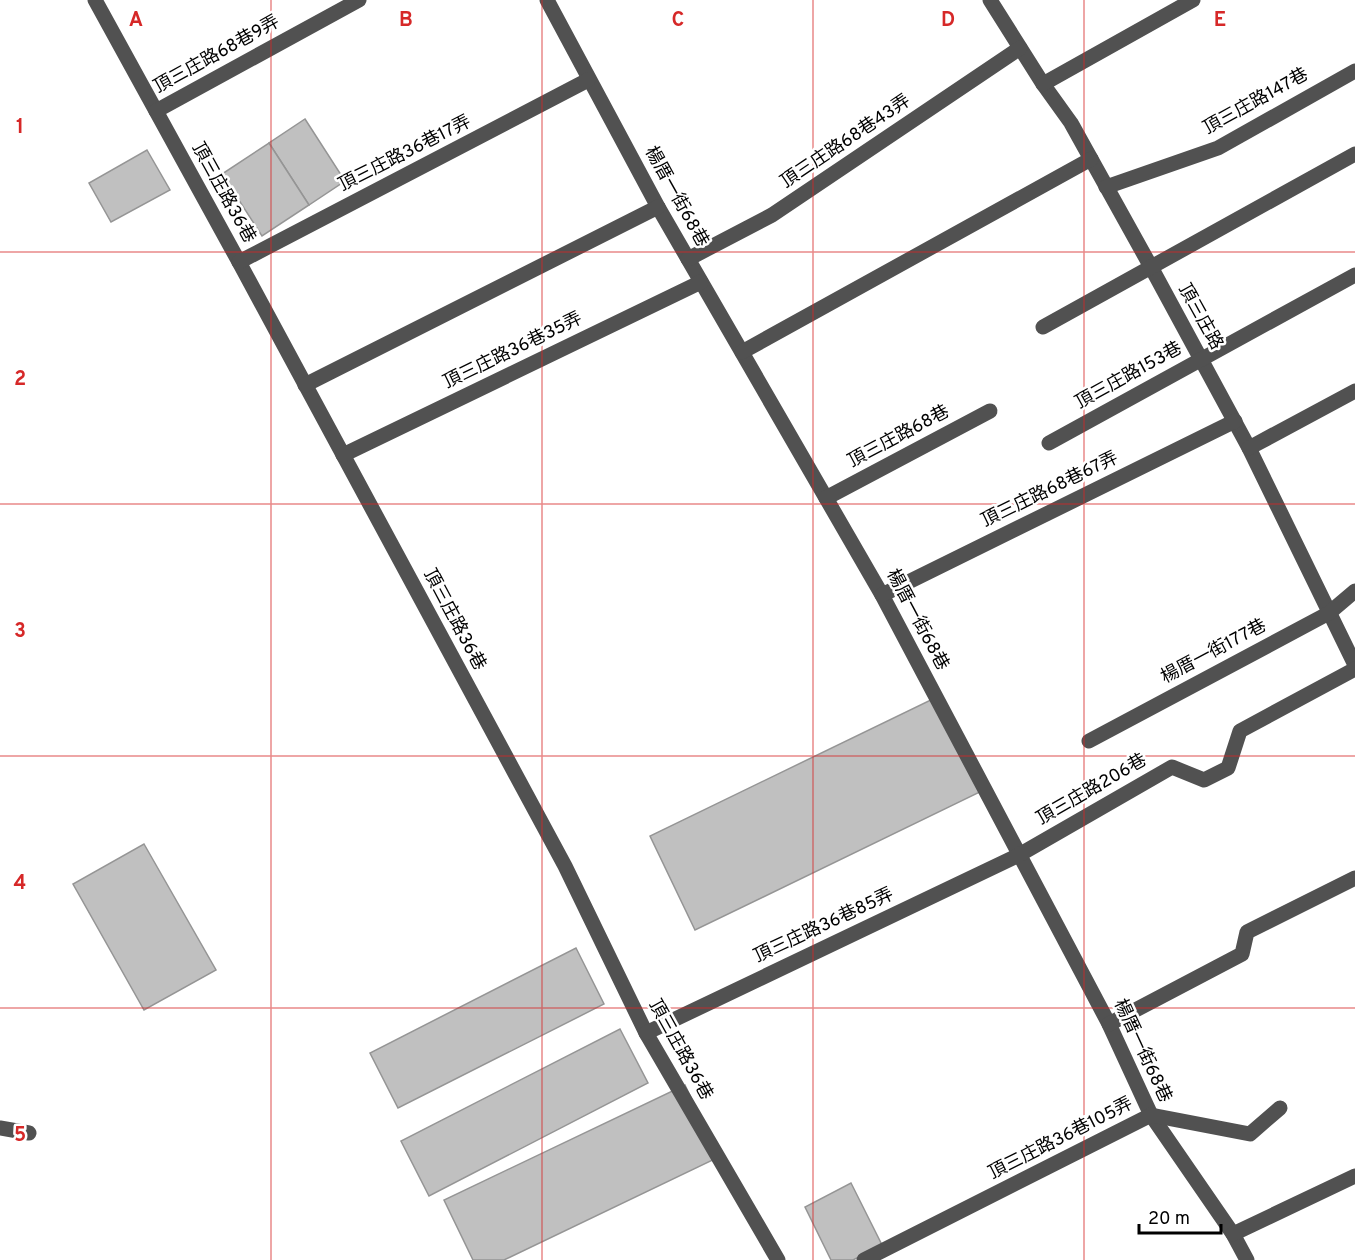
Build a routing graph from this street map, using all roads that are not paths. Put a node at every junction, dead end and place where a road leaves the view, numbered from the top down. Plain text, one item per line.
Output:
1 (95, 0) edge
2 (359, 0) edge
3 (547, 0) edge
4 (990, 0) edge
5 (1193, 0) edge
6 (1020, 48) junction
7 (1355, 70) edge
8 (588, 80) junction
9 (1043, 84) junction
10 (156, 111) junction
11 (1355, 154) edge
12 (1091, 159) junction
13 (1106, 187) junction
14 (658, 207) junction
15 (688, 259) junction
16 (239, 262) junction
17 (1151, 267) junction
18 (1355, 275) edge
19 (701, 282) junction
20 (1043, 327) dead end
21 (742, 352) junction
22 (1201, 358) junction
23 (305, 385) junction
24 (1355, 391) edge
25 (990, 411) dead end
26 (1235, 421) junction
27 (1049, 443) dead end
28 (1249, 448) junction
29 (343, 456) junction
30 (826, 498) junction
31 (1355, 591) edge
32 (882, 595) junction
33 (1329, 612) junction
34 (1355, 667) edge
35 (1089, 741) dead end
36 (1018, 855) junction
37 (1355, 878) edge
38 (1109, 1024) junction
39 (646, 1032) junction
40 (1280, 1108) dead end
41 (1151, 1115) junction
42 (0, 1128) edge
43 (29, 1133) dead end
44 (1355, 1176) edge
45 (1233, 1234) junction
46 (778, 1260) edge
47 (864, 1260) edge
48 (1247, 1260) edge

1 - 10 street, 頂三庄路36巷
2 - 10 street, 頂三庄路68巷9弄
3 - 8 street, 楊厝一街68巷
4 - 6 street, 頂三庄路
5 - 9 street
6 - 9 street, 頂三庄路
6 - 15 street, 頂三庄路68巷43弄
7 - 13 street, 頂三庄路147巷
8 - 14 street, 楊厝一街68巷
8 - 16 street, 頂三庄路36巷17弄
9 - 12 street, 頂三庄路
10 - 16 street, 頂三庄路36巷
11 - 17 street
12 - 13 street, 頂三庄路
12 - 21 street
13 - 17 street, 頂三庄路
14 - 15 street, 楊厝一街68巷
14 - 23 street
15 - 19 street, 楊厝一街68巷
16 - 23 street, 頂三庄路36巷
17 - 20 street
17 - 22 street, 頂三庄路
18 - 22 street, 頂三庄路153巷
19 - 21 street, 楊厝一街68巷
19 - 29 street, 頂三庄路36巷35弄
21 - 30 street, 楊厝一街68巷
22 - 26 street, 頂三庄路
22 - 27 street, 頂三庄路153巷
23 - 29 street, 頂三庄路36巷
24 - 28 street
25 - 30 street, 頂三庄路68巷
26 - 28 street, 頂三庄路
26 - 32 street, 頂三庄路68巷67弄
28 - 33 street, 頂三庄路
29 - 39 street, 頂三庄路36巷
30 - 32 street, 楊厝一街68巷
31 - 33 street, 楊厝一街177巷
32 - 36 street, 楊厝一街68巷
33 - 34 street, 頂三庄路
33 - 35 street, 楊厝一街177巷
34 - 36 street, 頂三庄路206巷
36 - 38 street, 楊厝一街68巷
36 - 39 street, 頂三庄路36巷85弄
37 - 38 street
38 - 41 street, 楊厝一街68巷
39 - 46 street, 頂三庄路36巷
40 - 41 street, 頂三庄路36巷105弄
41 - 45 street, 楊厝一街68巷
41 - 47 street, 頂三庄路36巷105弄
42 - 43 street
44 - 45 street
45 - 48 street, 楊厝一街68巷

